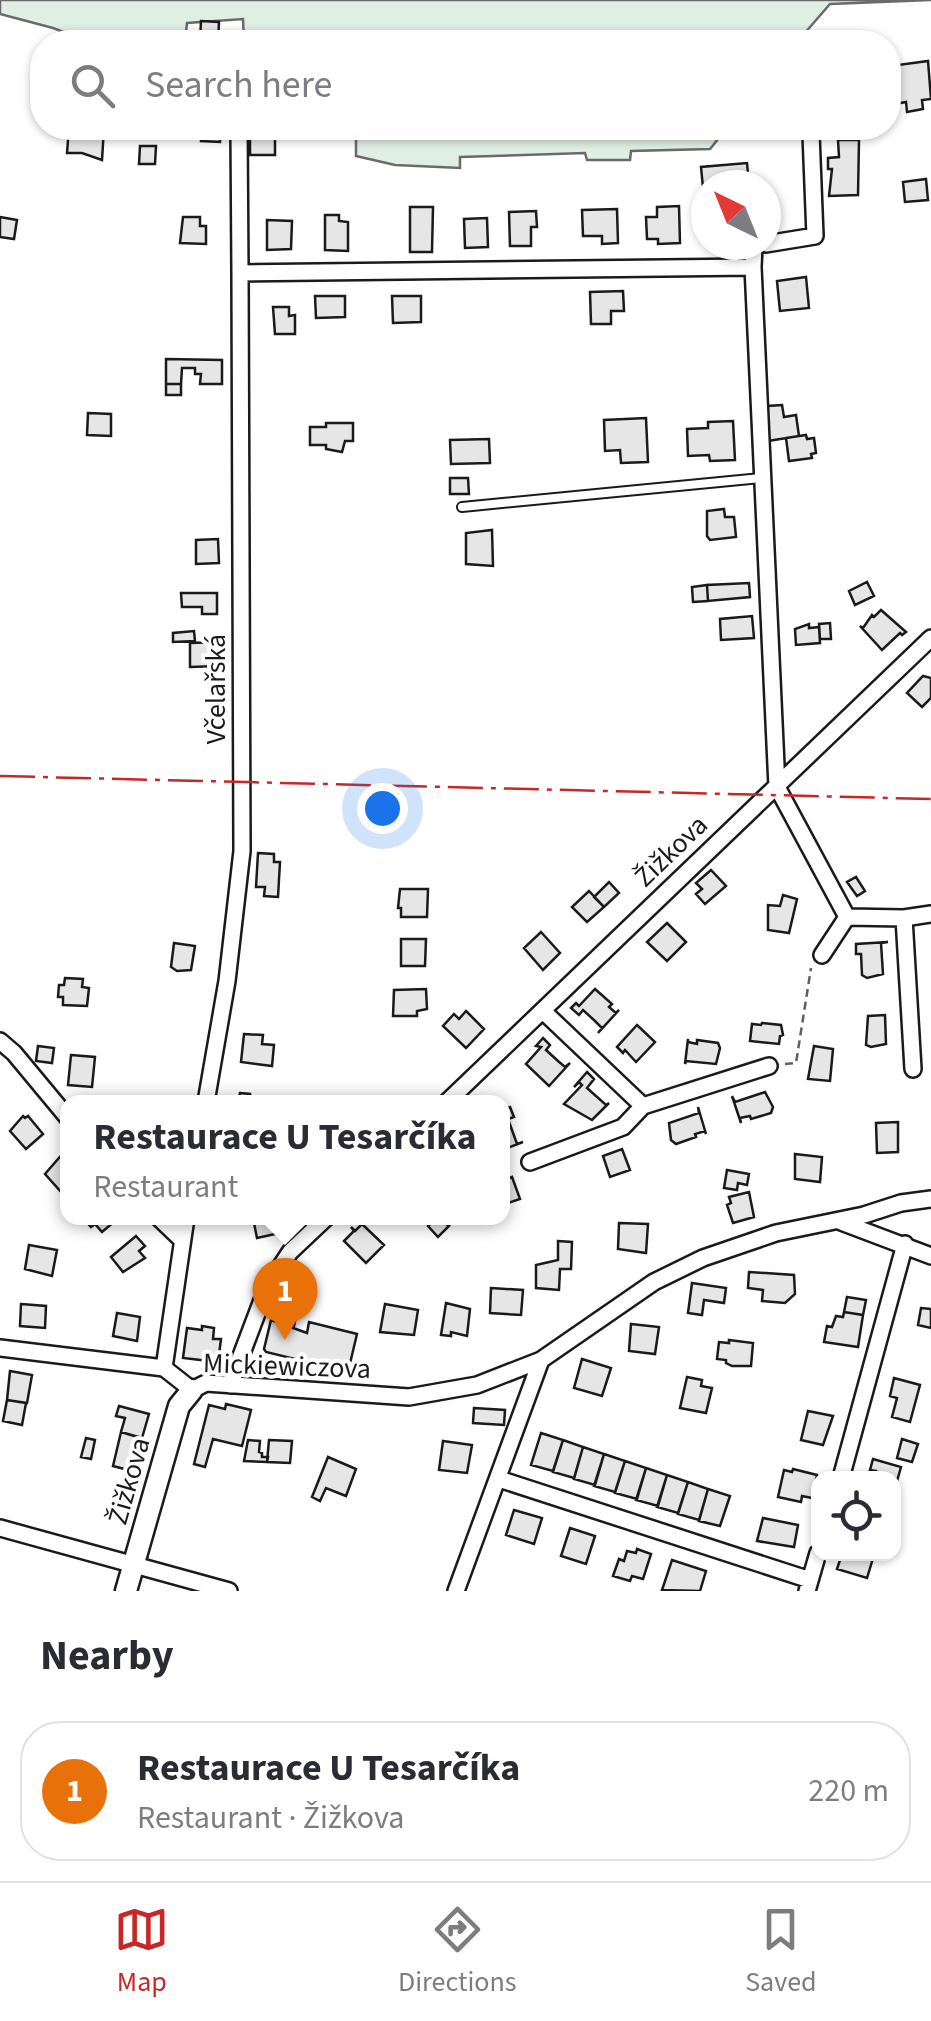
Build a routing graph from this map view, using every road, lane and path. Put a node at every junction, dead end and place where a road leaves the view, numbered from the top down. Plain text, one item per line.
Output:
1 (240, 140) edge
2 (811, 140) edge
3 (781, 241) edge
4 (753, 260) edge
5 (753, 268) junction
6 (240, 273) junction
7 (763, 478) junction
8 (462, 507) dead end
9 (931, 638) edge
10 (777, 787) junction
11 (931, 914) edge
12 (847, 917) junction
13 (904, 918) junction
14 (822, 954) joint
15 (544, 1012) junction
16 (0, 1041) edge
17 (768, 1066) joint
18 (912, 1070) dead end
19 (207, 1095) edge
20 (455, 1095) edge
21 (642, 1106) junction
22 (60, 1108) edge
23 (530, 1162) dead end
24 (931, 1199) edge
25 (838, 1220) junction
26 (166, 1225) edge
27 (185, 1225) edge
28 (319, 1225) edge
29 (182, 1240) junction
30 (904, 1244) junction
31 (931, 1256) edge
32 (0, 1348) edge
33 (541, 1360) junction
34 (164, 1368) junction
35 (230, 1385) junction
36 (192, 1390) junction
37 (842, 1471) edge
38 (500, 1479) junction
39 (0, 1528) edge
40 (815, 1561) edge
41 (134, 1565) junction
42 (808, 1585) edge
43 (126, 1591) edge
44 (229, 1591) edge
45 (456, 1591) edge

1 - 6 street, Včelařská
2 - 3 street
4 - 5 street
5 - 6 street
5 - 7 street
6 - 19 street, Včelařská
7 - 8 lane
7 - 10 street
9 - 10 street, Žižkova
10 - 12 street
10 - 15 street, Žižkova
11 - 13 street
12 - 13 street
12 - 14 street
13 - 18 street
14 - 17 path
15 - 20 street, Žižkova
15 - 21 street
16 - 22 street
17 - 21 street
21 - 23 street
24 - 25 street, Mickiewiczova
25 - 30 street
25 - 33 street, Mickiewiczova
26 - 29 street
27 - 29 street
28 - 35 street
29 - 34 street
30 - 31 street
30 - 37 street
32 - 34 street, Mickiewiczova
33 - 35 street, Mickiewiczova
33 - 38 street
34 - 36 street, Mickiewiczova
35 - 36 street, Mickiewiczova
36 - 41 street, Žižkova
38 - 42 street
38 - 45 street
39 - 41 street
40 - 42 street
41 - 43 street, Žižkova
41 - 44 street

